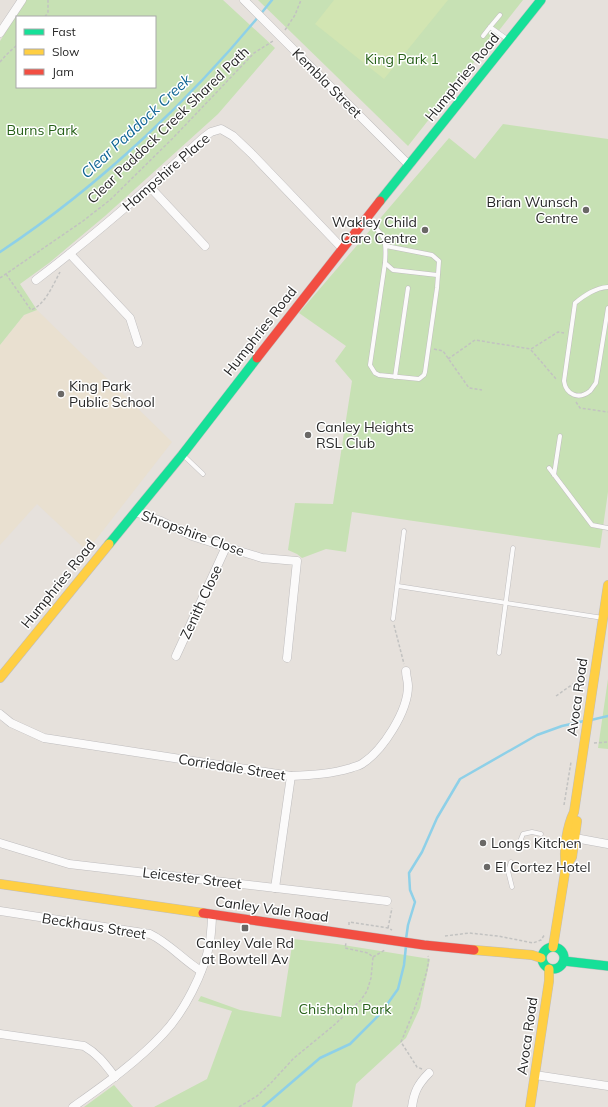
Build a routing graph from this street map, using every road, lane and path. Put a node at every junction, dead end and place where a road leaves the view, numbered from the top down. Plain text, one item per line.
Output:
1 (22, 0) edge
2 (48, 0) edge
3 (301, 0) edge
4 (541, 0) edge
5 (245, 1) edge
6 (500, 15) dead end
7 (46, 16) edge
8 (287, 27) dead end
9 (490, 27) junction
10 (0, 33) edge
11 (483, 36) dead end
12 (509, 41) junction
13 (271, 43) dead end
14 (16, 47) edge
15 (0, 62) edge
16 (409, 165) junction
17 (150, 187) junction
18 (366, 218) junction
19 (205, 246) dead end
20 (386, 246) junction
21 (342, 248) junction
22 (70, 254) junction
23 (385, 263) junction
24 (437, 275) junction
25 (0, 278) edge
26 (36, 280) dead end
27 (408, 288) dead end
28 (608, 288) edge
29 (608, 308) edge
30 (570, 334) junction
31 (138, 343) dead end
32 (428, 349) junction
33 (531, 349) junction
34 (448, 359) junction
35 (395, 378) junction
36 (565, 389) junction
37 (482, 390) dead end
38 (570, 394) junction
39 (608, 412) edge
40 (560, 436) dead end
41 (182, 455) junction
42 (549, 468) dead end
43 (203, 474) dead end
44 (554, 475) junction
45 (135, 512) junction
46 (608, 528) edge
47 (404, 531) dead end
48 (226, 547) junction
49 (513, 548) dead end
50 (608, 585) edge
51 (398, 586) junction
52 (506, 602) junction
53 (603, 618) junction
54 (394, 619) joint
55 (499, 653) dead end
56 (176, 656) dead end
57 (287, 658) dead end
58 (406, 671) joint
59 (0, 678) edge
60 (582, 684) dead end
61 (556, 696) dead end
62 (0, 714) edge
63 (608, 742) edge
64 (589, 743) junction
65 (573, 757) dead end
66 (291, 776) junction
67 (564, 807) dead end
68 (574, 812) junction
69 (541, 834) dead end
70 (575, 838) junction
71 (0, 843) edge
72 (519, 844) dead end
73 (608, 844) edge
74 (511, 862) dead end
75 (566, 866) junction
76 (0, 884) edge
77 (512, 887) dead end
78 (276, 888) junction
79 (390, 904) joint
80 (0, 911) edge
81 (212, 915) junction
82 (349, 922) dead end
83 (388, 928) junction
84 (393, 931) dead end
85 (546, 932) dead end
86 (439, 937) dead end
87 (346, 943) dead end
88 (553, 947) junction
89 (388, 948) dead end
90 (426, 950) junction
91 (373, 957) junction
92 (541, 958) junction
93 (564, 961) junction
94 (608, 966) edge
95 (549, 969) junction
96 (201, 971) junction
97 (0, 1034) edge
98 (429, 1073) joint
99 (535, 1075) junction
100 (115, 1077) junction
101 (608, 1086) edge
102 (73, 1107) edge
103 (239, 1107) edge
104 (412, 1107) edge
105 (530, 1107) edge

1 - 10 street
2 - 7 path
3 - 8 path
4 - 12 main road, Humphries Road
5 - 16 street, Kembla Street
6 - 9 lane
9 - 11 lane
9 - 12 lane
12 - 16 main road, Humphries Road
13 - 25 path, Clear Paddock Creek Shared Path
14 - 15 path
16 - 18 main road, Humphries Road
17 - 19 street
17 - 21 street, Hampshire Place
17 - 22 street, Hampshire Place
18 - 20 lane
18 - 21 main road, Humphries Road
20 - 23 lane
20 - 24 lane
21 - 41 main road, Humphries Road
22 - 26 street, Hampshire Place
22 - 31 street
23 - 24 lane
23 - 35 lane
24 - 32 lane
27 - 35 lane
28 - 30 lane
29 - 38 lane
30 - 33 path
30 - 36 lane
32 - 34 path
32 - 35 lane
33 - 34 path
33 - 36 path
34 - 37 path
36 - 38 lane
38 - 39 path
40 - 44 lane
41 - 43 lane
41 - 45 main road, Humphries Road
42 - 44 lane
44 - 46 lane
45 - 48 street, Shropshire Close
45 - 59 main road, Humphries Road
47 - 51 lane
48 - 56 street, Zenith Close
48 - 57 street, Shropshire Close
49 - 52 lane
50 - 53 main road, Avoca Road
51 - 52 lane
51 - 54 lane
52 - 53 lane
52 - 55 lane
53 - 64 main road, Avoca Road
54 - 58 path
58 - 66 street, Corriedale Street
60 - 61 path
62 - 66 street, Corriedale Street
63 - 64 path
64 - 68 main road, Avoca Road
65 - 67 path
66 - 78 street
68 - 70 main road, Avoca Road
68 - 75 main road, Avoca Road
69 - 72 lane
70 - 73 street
70 - 75 main road, Avoca Road
71 - 78 street, Leicester Street
74 - 77 lane
75 - 88 main road, Avoca Road
76 - 81 main road, Canley Vale Road
78 - 79 street, Leicester Street
79 - 83 path
80 - 96 street, Beckhaus Street
81 - 90 main road, Canley Vale Road
81 - 96 street
82 - 83 path
83 - 84 path
85 - 86 path
87 - 91 path
88 - 92 main road
88 - 93 main road
89 - 91 path
90 - 92 main road, Canley Vale Road
90 - 98 path
91 - 103 path
92 - 95 main road
93 - 94 main road
93 - 95 main road
95 - 99 main road, Avoca Road
96 - 100 street
97 - 100 street
98 - 104 street
99 - 101 street
99 - 105 main road, Avoca Road
100 - 102 street

